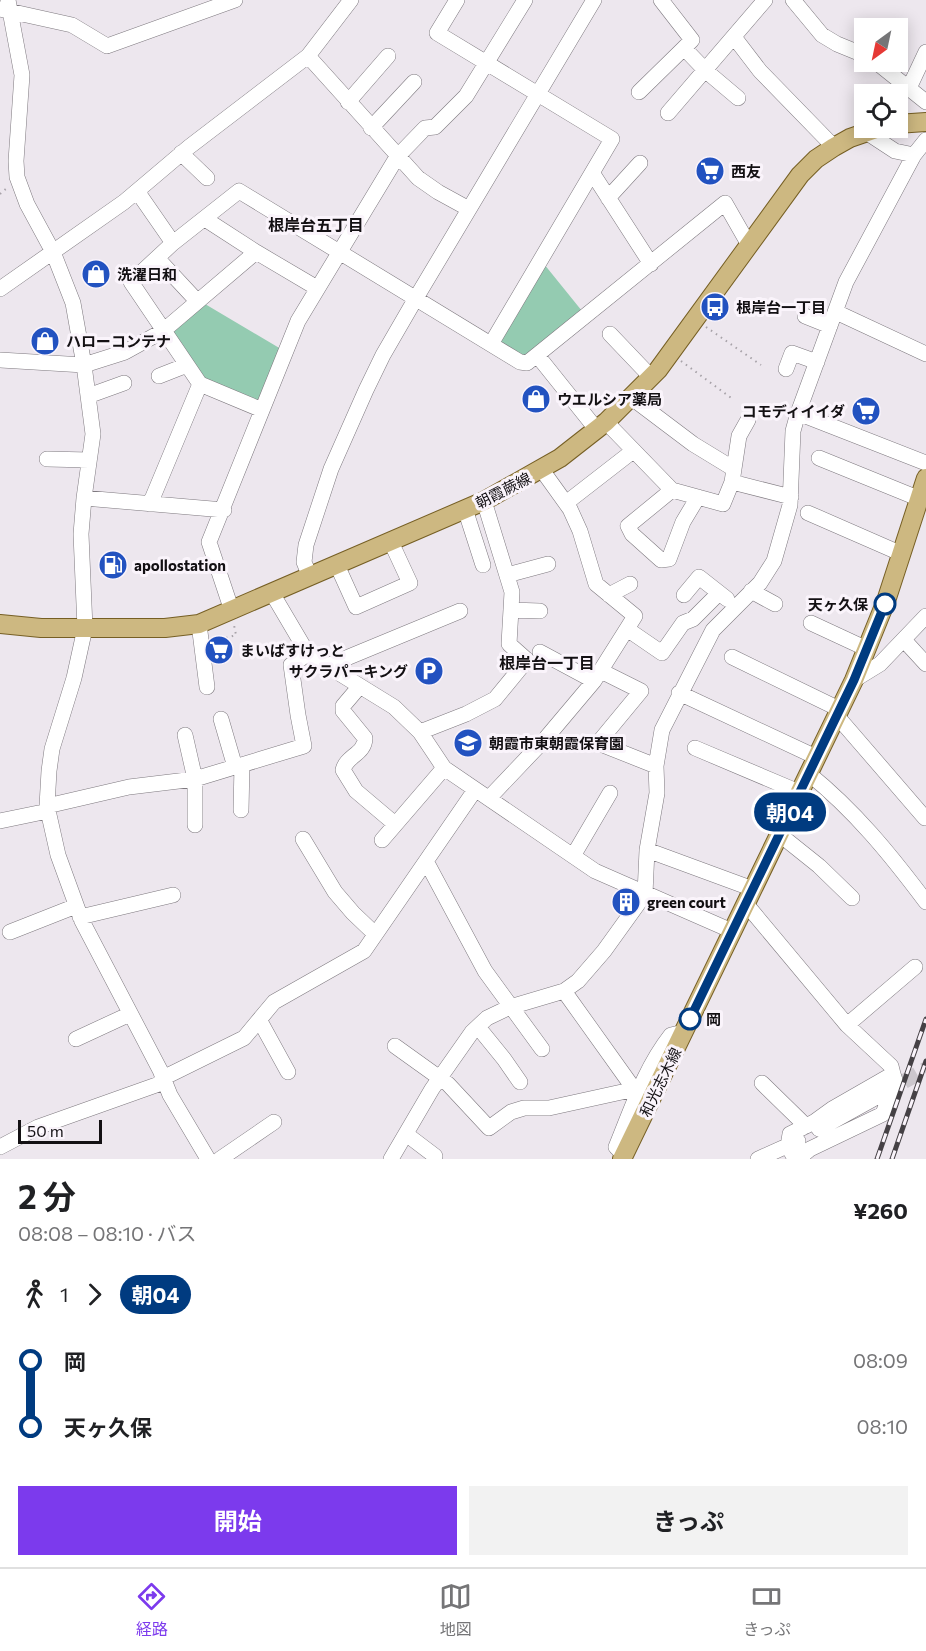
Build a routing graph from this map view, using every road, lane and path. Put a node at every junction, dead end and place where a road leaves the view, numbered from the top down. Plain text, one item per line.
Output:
1 (235, 0) edge
2 (351, 0) edge
3 (457, 0) edge
4 (525, 0) edge
5 (661, 0) edge
6 (765, 0) edge
7 (793, 0) edge
8 (590, 1) edge
9 (5, 7) edge
10 (734, 38) junction
11 (684, 48) junction
12 (854, 51) edge
13 (926, 51) edge
14 (308, 56) junction
15 (388, 56) dead end
16 (488, 62) junction
17 (705, 71) junction
18 (889, 72) edge
19 (414, 82) dead end
20 (909, 88) junction
21 (639, 92) dead end
22 (539, 94) junction
23 (738, 98) dead end
24 (348, 102) junction
25 (926, 102) edge
26 (668, 113) dead end
27 (926, 122) edge
28 (908, 123) edge
29 (371, 128) junction
30 (854, 138) edge
31 (881, 138) edge
32 (926, 141) edge
33 (834, 147) junction
34 (181, 153) junction
35 (914, 155) junction
36 (397, 157) junction
37 (640, 163) dead end
38 (593, 174) junction
39 (207, 178) dead end
40 (137, 191) junction
41 (608, 198) junction
42 (469, 209) junction
43 (205, 219) junction
44 (173, 243) junction
45 (749, 245) junction
46 (53, 252) junction
47 (256, 252) junction
48 (339, 252) junction
49 (157, 258) junction
50 (651, 264) junction
51 (317, 288) junction
52 (0, 289) edge
53 (416, 298) junction
54 (197, 302) junction
55 (805, 316) dead end
56 (833, 319) junction
57 (696, 320) junction
58 (163, 331) junction
59 (610, 334) dead end
60 (490, 344) junction
61 (671, 354) junction
62 (926, 354) edge
63 (537, 355) junction
64 (0, 360) edge
65 (817, 362) junction
66 (761, 364) dead end
67 (84, 365) junction
68 (187, 365) junction
69 (786, 369) dead end
70 (0, 371) edge
71 (159, 376) dead end
72 (651, 377) junction
73 (124, 383) dead end
74 (200, 384) junction
75 (88, 396) junction
76 (632, 398) junction
77 (734, 400) dead end
78 (262, 410) junction
79 (798, 412) junction
80 (748, 420) dead end
81 (601, 426) junction
82 (633, 451) junction
83 (819, 458) dead end
84 (47, 459) dead end
85 (89, 460) junction
86 (926, 463) edge
87 (542, 470) junction
88 (733, 476) junction
89 (926, 477) edge
90 (672, 490) junction
91 (698, 497) junction
92 (791, 497) junction
93 (84, 498) junction
94 (920, 499) junction
95 (484, 501) junction
96 (566, 503) junction
97 (150, 504) junction
98 (465, 509) junction
99 (224, 510) junction
100 (808, 513) dead end
101 (391, 542) junction
102 (902, 554) junction
103 (548, 564) dead end
104 (483, 565) dead end
105 (337, 566) junction
106 (507, 575) junction
107 (310, 578) junction
108 (630, 584) dead end
109 (752, 591) junction
110 (272, 593) junction
111 (719, 593) junction
112 (609, 595) junction
113 (684, 596) dead end
114 (775, 604) dead end
115 (737, 606) junction
116 (511, 610) junction
117 (460, 611) dead end
118 (540, 611) dead end
119 (232, 615) junction
120 (926, 616) edge
121 (811, 623) dead end
122 (0, 624) edge
123 (199, 624) junction
124 (85, 628) junction
125 (627, 629) junction
126 (226, 638) dead end
127 (904, 640) junction
128 (867, 649) junction
129 (540, 652) dead end
130 (308, 654) junction
131 (732, 657) dead end
132 (926, 664) edge
133 (327, 666) junction
134 (597, 676) junction
135 (854, 680) junction
136 (360, 686) junction
137 (207, 687) dead end
138 (680, 693) junction
139 (838, 712) junction
140 (221, 719) dead end
141 (420, 732) junction
142 (184, 735) dead end
143 (694, 748) dead end
144 (812, 765) junction
145 (238, 766) junction
146 (656, 766) junction
147 (444, 768) junction
148 (195, 779) junction
149 (799, 792) junction
150 (610, 793) dead end
151 (482, 794) junction
152 (48, 808) junction
153 (241, 810) dead end
154 (925, 818) edge
155 (0, 821) edge
156 (395, 824) junction
157 (195, 825) dead end
158 (779, 834) junction
159 (303, 839) dead end
160 (382, 840) dead end
161 (647, 850) junction
162 (573, 856) junction
163 (426, 861) junction
164 (645, 894) junction
165 (173, 895) dead end
166 (749, 896) junction
167 (852, 898) dead end
168 (926, 902) edge
169 (78, 911) junction
170 (732, 931) junction
171 (10, 932) dead end
172 (375, 934) junction
173 (915, 967) dead end
174 (564, 992) junction
175 (510, 1007) junction
176 (130, 1014) junction
177 (260, 1021) junction
178 (847, 1025) junction
179 (478, 1027) junction
180 (684, 1032) junction
181 (76, 1039) dead end
182 (395, 1046) dead end
183 (542, 1049) dead end
184 (288, 1072) dead end
185 (893, 1074) junction
186 (439, 1077) junction
187 (163, 1078) junction
188 (520, 1082) dead end
189 (762, 1083) dead end
190 (637, 1088) junction
191 (884, 1093) tunnel mouth
192 (274, 1122) dead end
193 (806, 1126) junction
194 (406, 1134) junction
195 (0, 1147) edge
196 (794, 1155) edge
197 (435, 1156) dead end
198 (623, 1157) edge
199 (208, 1159) edge
200 (220, 1159) edge
201 (391, 1159) edge
202 (758, 1159) edge

1 - 9 street
2 - 14 street
3 - 16 street
4 - 16 street
5 - 11 street
6 - 10 street
7 - 12 street
8 - 22 street
9 - 46 street
10 - 17 street
10 - 33 street
11 - 17 street
11 - 21 street
13 - 20 street
14 - 24 street
14 - 34 street
15 - 24 street
16 - 22 street
16 - 36 street
17 - 23 street
17 - 26 street
18 - 20 street
19 - 29 street
20 - 25 street
22 - 38 street
22 - 42 street
24 - 29 street
27 - 28 main road
29 - 36 street
30 - 33 main road, 朝霞蕨線
31 - 35 street
32 - 35 street
33 - 45 main road, 朝霞蕨線
34 - 39 street
34 - 40 street
35 - 56 street
36 - 42 street
36 - 48 street
37 - 41 street
38 - 41 street
38 - 60 street
40 - 44 street
40 - 46 street
41 - 50 street
42 - 53 street
43 - 44 street
43 - 47 street
43 - 48 street
44 - 49 street
45 - 50 street
45 - 57 main road, 朝霞蕨線
46 - 52 street
46 - 67 street
47 - 51 street
47 - 54 street
48 - 51 street
48 - 53 street
49 - 54 street
49 - 58 street
50 - 63 street
51 - 78 street
53 - 60 street
53 - 107 street
54 - 58 street
55 - 56 street
56 - 62 street
56 - 65 street
57 - 61 main road, 朝霞蕨線
57 - 66 path
58 - 67 street
58 - 68 street
59 - 72 street
60 - 63 street
61 - 72 main road, 朝霞蕨線
61 - 77 path
63 - 81 street
64 - 67 street
64 - 70 street
65 - 69 street
65 - 79 street
67 - 75 street
68 - 71 street
68 - 74 street
72 - 76 main road, 朝霞蕨線
73 - 75 street
74 - 78 street
74 - 97 street
75 - 85 street
76 - 81 main road, 朝霞蕨線
76 - 88 street
78 - 99 street
79 - 86 street
79 - 92 street
80 - 88 street
81 - 82 street
81 - 87 main road, 朝霞蕨線
82 - 90 street
82 - 96 street
83 - 94 street
84 - 85 street
85 - 93 street
87 - 95 main road, 朝霞蕨線
87 - 96 street
88 - 91 street
88 - 92 street
89 - 94 main road, 和光志木線
90 - 91 street
90 - 91 street
92 - 109 street
93 - 97 street
93 - 124 street
94 - 102 main road, 和光志木線
95 - 98 main road, 朝霞蕨線
95 - 106 street
96 - 112 street
97 - 99 street
98 - 101 main road, 朝霞蕨線
98 - 104 street
99 - 119 street
100 - 102 street
101 - 105 main road, 朝霞蕨線
101 - 105 street
102 - 128 main road, 和光志木線
103 - 106 street
105 - 107 main road, 朝霞蕨線
106 - 116 street
107 - 110 main road, 朝霞蕨線
108 - 112 street
109 - 114 street
109 - 115 street
110 - 119 main road, 朝霞蕨線
110 - 130 street
111 - 113 street
111 - 115 street
111 - 125 street
112 - 125 street
115 - 138 street
116 - 118 street
116 - 141 street
117 - 133 street
119 - 123 main road, 朝霞蕨線
119 - 126 path
120 - 127 street
121 - 128 street
122 - 124 main road, 朝霞蕨線
123 - 124 main road, 朝霞蕨線
123 - 137 street
124 - 152 street
125 - 134 street
127 - 132 street
127 - 135 street
128 - 135 main road, 和光志木線
129 - 134 street
130 - 133 street
130 - 145 street
131 - 139 street
133 - 136 street
134 - 146 street
134 - 151 street
135 - 139 main road, 和光志木線
136 - 141 street
136 - 156 street
138 - 144 street
138 - 146 street
139 - 144 main road, 和光志木線
139 - 154 street
140 - 145 street
141 - 147 street
142 - 148 street
143 - 149 street
144 - 149 main road, 和光志木線
144 - 168 street
145 - 148 street
145 - 153 street
146 - 161 street
147 - 151 street
147 - 156 street
148 - 152 street
148 - 157 street
149 - 158 main road, 和光志木線
150 - 162 street
151 - 162 street
151 - 163 street
152 - 155 street
152 - 169 street
156 - 160 street
158 - 166 main road, 和光志木線
158 - 167 street
159 - 172 street
161 - 164 street
161 - 166 street
162 - 164 street
163 - 172 street
163 - 175 street
164 - 170 street
164 - 174 street
165 - 169 street
166 - 170 main road, 和光志木線
166 - 178 street
169 - 171 street
169 - 176 street
170 - 180 main road, 和光志木線
172 - 177 street
173 - 178 street
174 - 175 street
174 - 190 street
175 - 179 street
175 - 183 street
176 - 181 street
176 - 187 street
177 - 184 street
177 - 187 street
178 - 185 street
179 - 186 street
179 - 188 street
180 - 190 street
180 - 198 main road, 和光志木線
182 - 186 street
185 - 193 street
185 - 196 street
186 - 190 street
186 - 194 street
187 - 195 street
187 - 199 street
189 - 193 street
190 - 198 street
191 - 196 street
192 - 200 street
193 - 196 street
194 - 197 street
194 - 201 street
196 - 202 street

